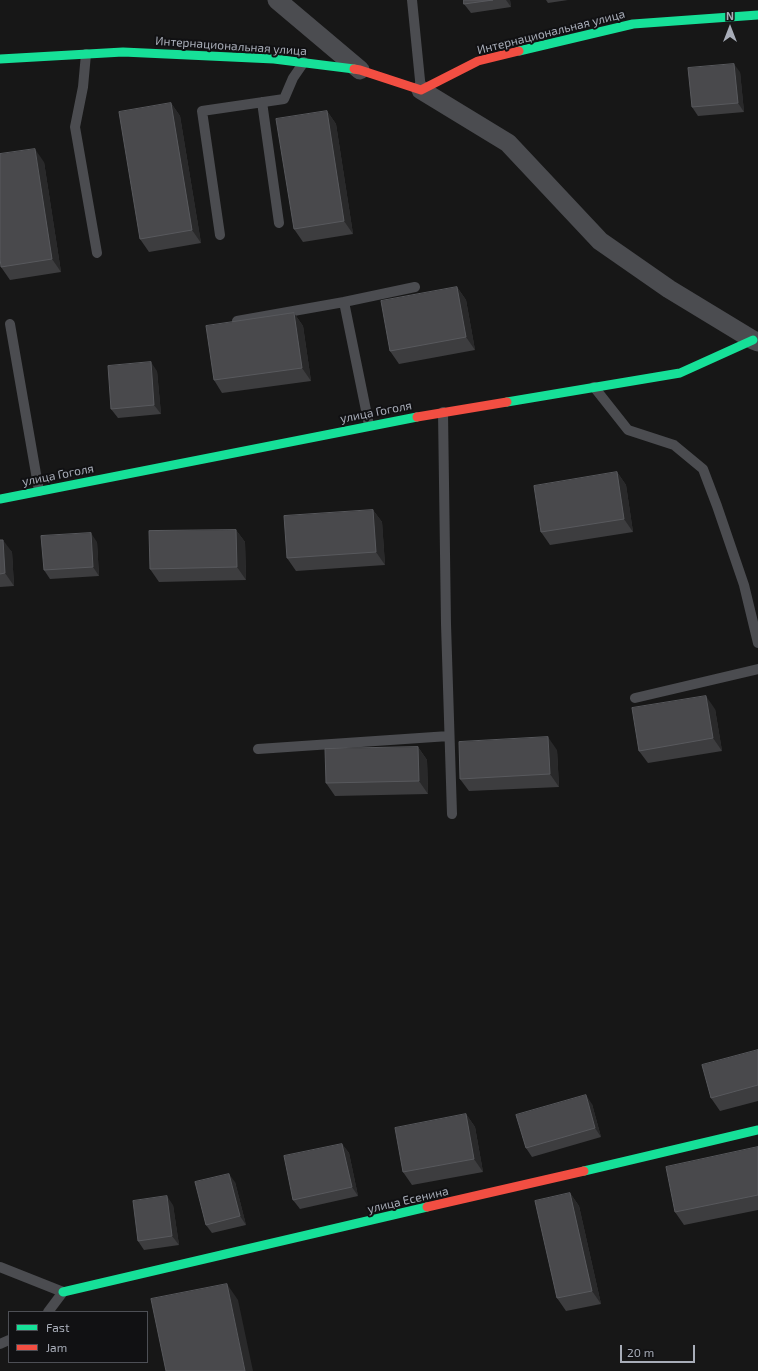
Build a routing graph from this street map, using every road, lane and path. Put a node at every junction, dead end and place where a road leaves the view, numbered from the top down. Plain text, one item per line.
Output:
1 (277, 0) edge
2 (412, 0) edge
3 (758, 15) edge
4 (86, 54) junction
5 (0, 59) edge
6 (304, 62) junction
7 (360, 70) junction
8 (421, 90) junction
9 (262, 102) junction
10 (279, 223) dead end
11 (220, 235) dead end
12 (97, 252) dead end
13 (415, 287) dead end
14 (344, 302) junction
15 (237, 321) edge
16 (10, 324) dead end
17 (755, 341) edge
18 (594, 387) junction
19 (443, 412) junction
20 (369, 426) junction
21 (39, 492) junction
22 (0, 499) edge
23 (758, 643) edge
24 (758, 669) edge
25 (635, 698) dead end
26 (449, 736) junction
27 (258, 749) dead end
28 (452, 814) dead end
29 (758, 1130) edge
30 (0, 1267) edge
31 (63, 1292) junction
32 (49, 1311) edge

1 - 7 street
2 - 8 lane
3 - 8 street, Интернациональная улица
4 - 5 street, Интернациональная улица
4 - 6 street, Интернациональная улица
4 - 12 lane
6 - 7 street, Интернациональная улица
6 - 9 lane
7 - 8 street, Интернациональная улица
8 - 17 street
9 - 10 lane
9 - 11 lane
13 - 14 lane
14 - 15 lane
14 - 20 lane
16 - 21 lane
17 - 18 street, улица Гоголя
18 - 19 street, улица Гоголя
18 - 23 lane
19 - 20 street, улица Гоголя
19 - 26 lane
20 - 21 street, улица Гоголя
21 - 22 street, улица Гоголя
24 - 25 lane
26 - 27 lane
26 - 28 lane
29 - 31 street, улица Есенина
30 - 31 lane
31 - 32 lane

